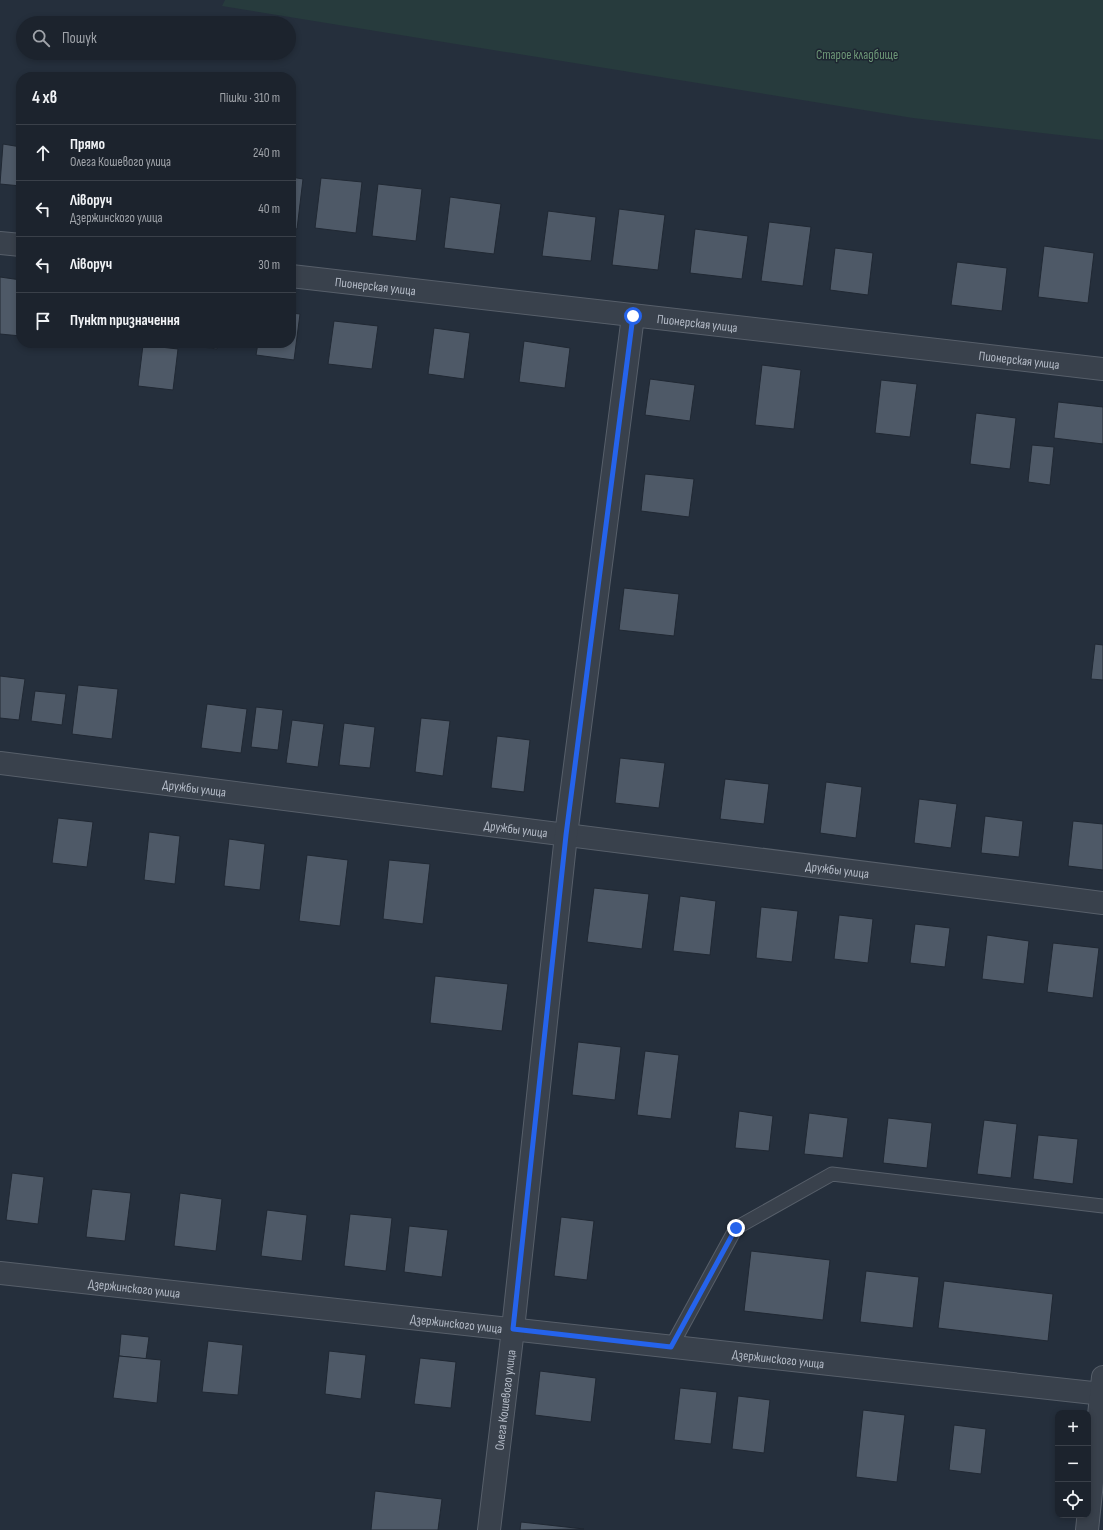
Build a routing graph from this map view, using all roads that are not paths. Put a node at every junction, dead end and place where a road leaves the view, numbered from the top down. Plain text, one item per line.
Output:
1 (0, 243) edge
2 (16, 245) edge
3 (296, 277) edge
4 (633, 316) junction
5 (1103, 369) edge
6 (0, 763) edge
7 (566, 835) junction
8 (1103, 903) edge
9 (1103, 1206) edge
10 (0, 1273) edge
11 (513, 1329) junction
12 (671, 1347) junction
13 (1102, 1388) edge
14 (489, 1530) edge
15 (1087, 1530) edge

1 - 2 street
3 - 4 street, Пионерская улица
4 - 5 street, Пионерская улица
4 - 7 street, Олега Кошевого улица
6 - 7 street, Дружбы улица
7 - 8 street, Дружбы улица
7 - 11 street, Олега Кошевого улица
9 - 12 lane
10 - 11 street, Дзержинского улица
11 - 12 street, Дзержинского улица
11 - 14 street, Олега Кошевого улица
12 - 13 street, Дзержинского улица
13 - 15 street

